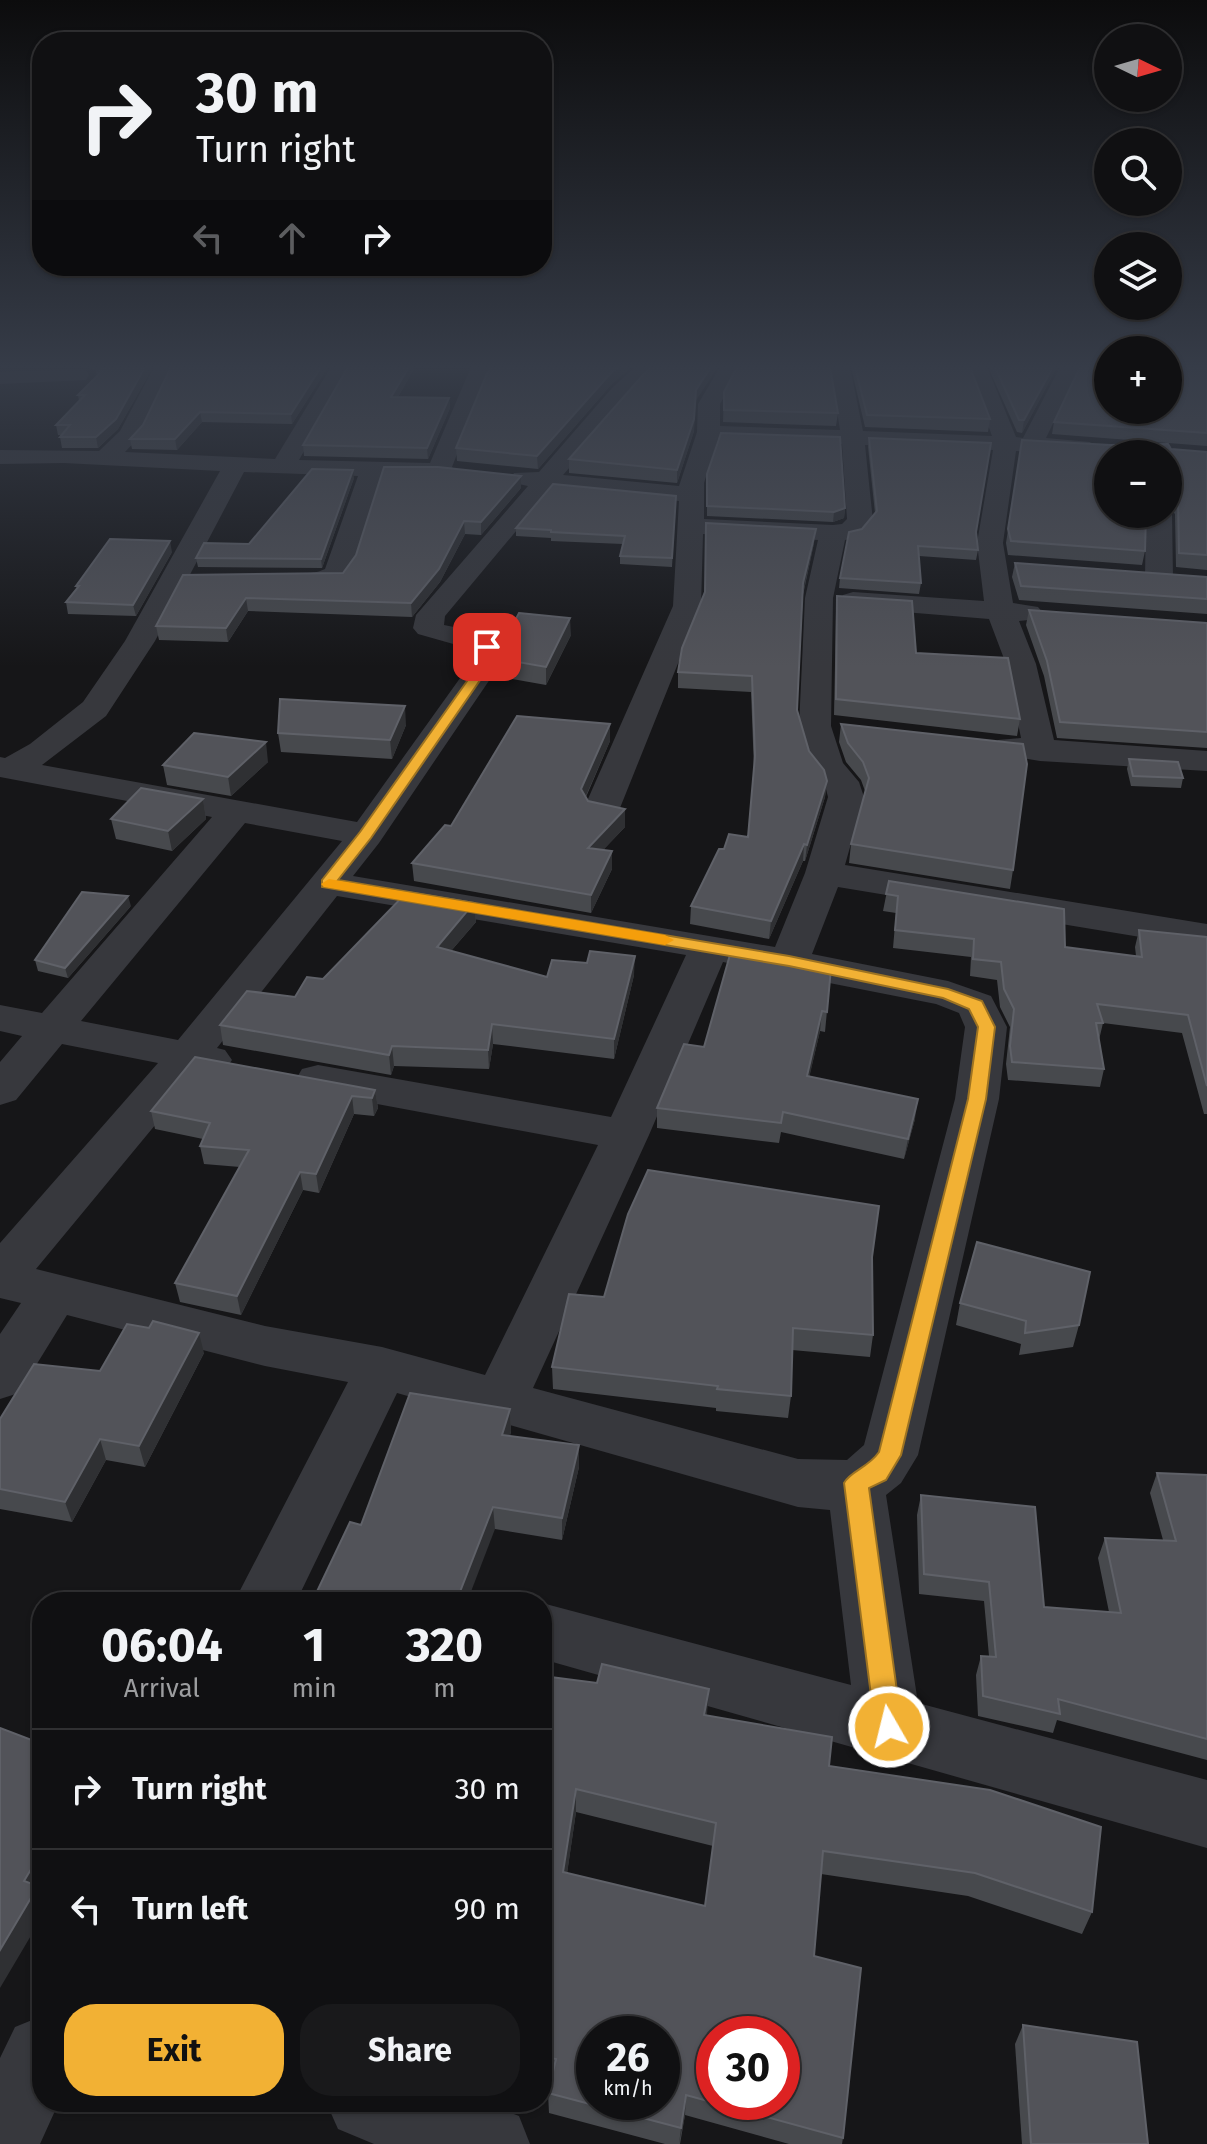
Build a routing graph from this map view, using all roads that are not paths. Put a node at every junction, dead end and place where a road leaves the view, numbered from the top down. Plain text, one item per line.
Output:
1 (235, 467) edge
2 (330, 467) edge
3 (440, 467) edge
4 (557, 467) edge
5 (697, 467) edge
6 (856, 467) edge
7 (1012, 467) edge
8 (373, 468) junction
9 (439, 470) junction
10 (470, 473) edge
11 (500, 476) edge
12 (546, 480) junction
13 (692, 495) junction
14 (692, 526) junction
15 (1159, 528) edge
16 (833, 533) junction
17 (993, 565) junction
18 (1023, 567) edge
19 (1129, 575) edge
20 (1159, 578) junction
21 (247, 580) edge
22 (1191, 580) edge
23 (819, 598) junction
24 (1000, 611) junction
25 (1063, 616) edge
26 (980, 744) edge
27 (1040, 751) junction
28 (1207, 761) edge
29 (4, 768) edge
30 (602, 808) edge
31 (235, 812) junction
32 (366, 835) junction
33 (824, 873) junction
34 (327, 883) junction
35 (1207, 936) edge
36 (709, 948) junction
37 (789, 961) junction
38 (0, 1018) edge
39 (54, 1027) junction
40 (188, 1056) junction
41 (0, 1090) edge
42 (626, 1135) junction
43 (0, 1278) edge
44 (55, 1292) junction
45 (382, 1368) junction
46 (0, 1378) edge
47 (500, 1401) junction
48 (856, 1483) junction
49 (270, 1592) edge
50 (552, 1634) edge
51 (889, 1727) junction
52 (1207, 1814) edge
53 (32, 2075) edge
54 (395, 2112) edge
55 (0, 2142) edge
56 (491, 2144) edge

1 - 29 street
2 - 8 street
3 - 9 street
4 - 12 street
5 - 13 street
6 - 16 street
7 - 17 street
8 - 9 street
8 - 21 street
9 - 10 street
11 - 12 street
12 - 13 street
12 - 32 street
13 - 14 street
14 - 16 street
14 - 30 street
15 - 20 street
16 - 23 street
17 - 18 street
17 - 24 street
19 - 20 street
20 - 22 street
23 - 24 street
23 - 33 street
24 - 25 street
24 - 27 street
26 - 27 street
27 - 28 street
29 - 31 street
31 - 32 street
31 - 39 street
32 - 34 street
33 - 35 street
33 - 37 street
34 - 36 street
34 - 40 street
36 - 37 street
36 - 42 street
37 - 48 street
38 - 39 street
39 - 40 street
39 - 41 street
40 - 42 street
40 - 43 street
42 - 47 street
43 - 44 street
44 - 45 street
44 - 46 street
45 - 47 street
45 - 49 street
47 - 48 street
48 - 51 street
50 - 51 street
51 - 52 street
53 - 55 street
54 - 56 street

